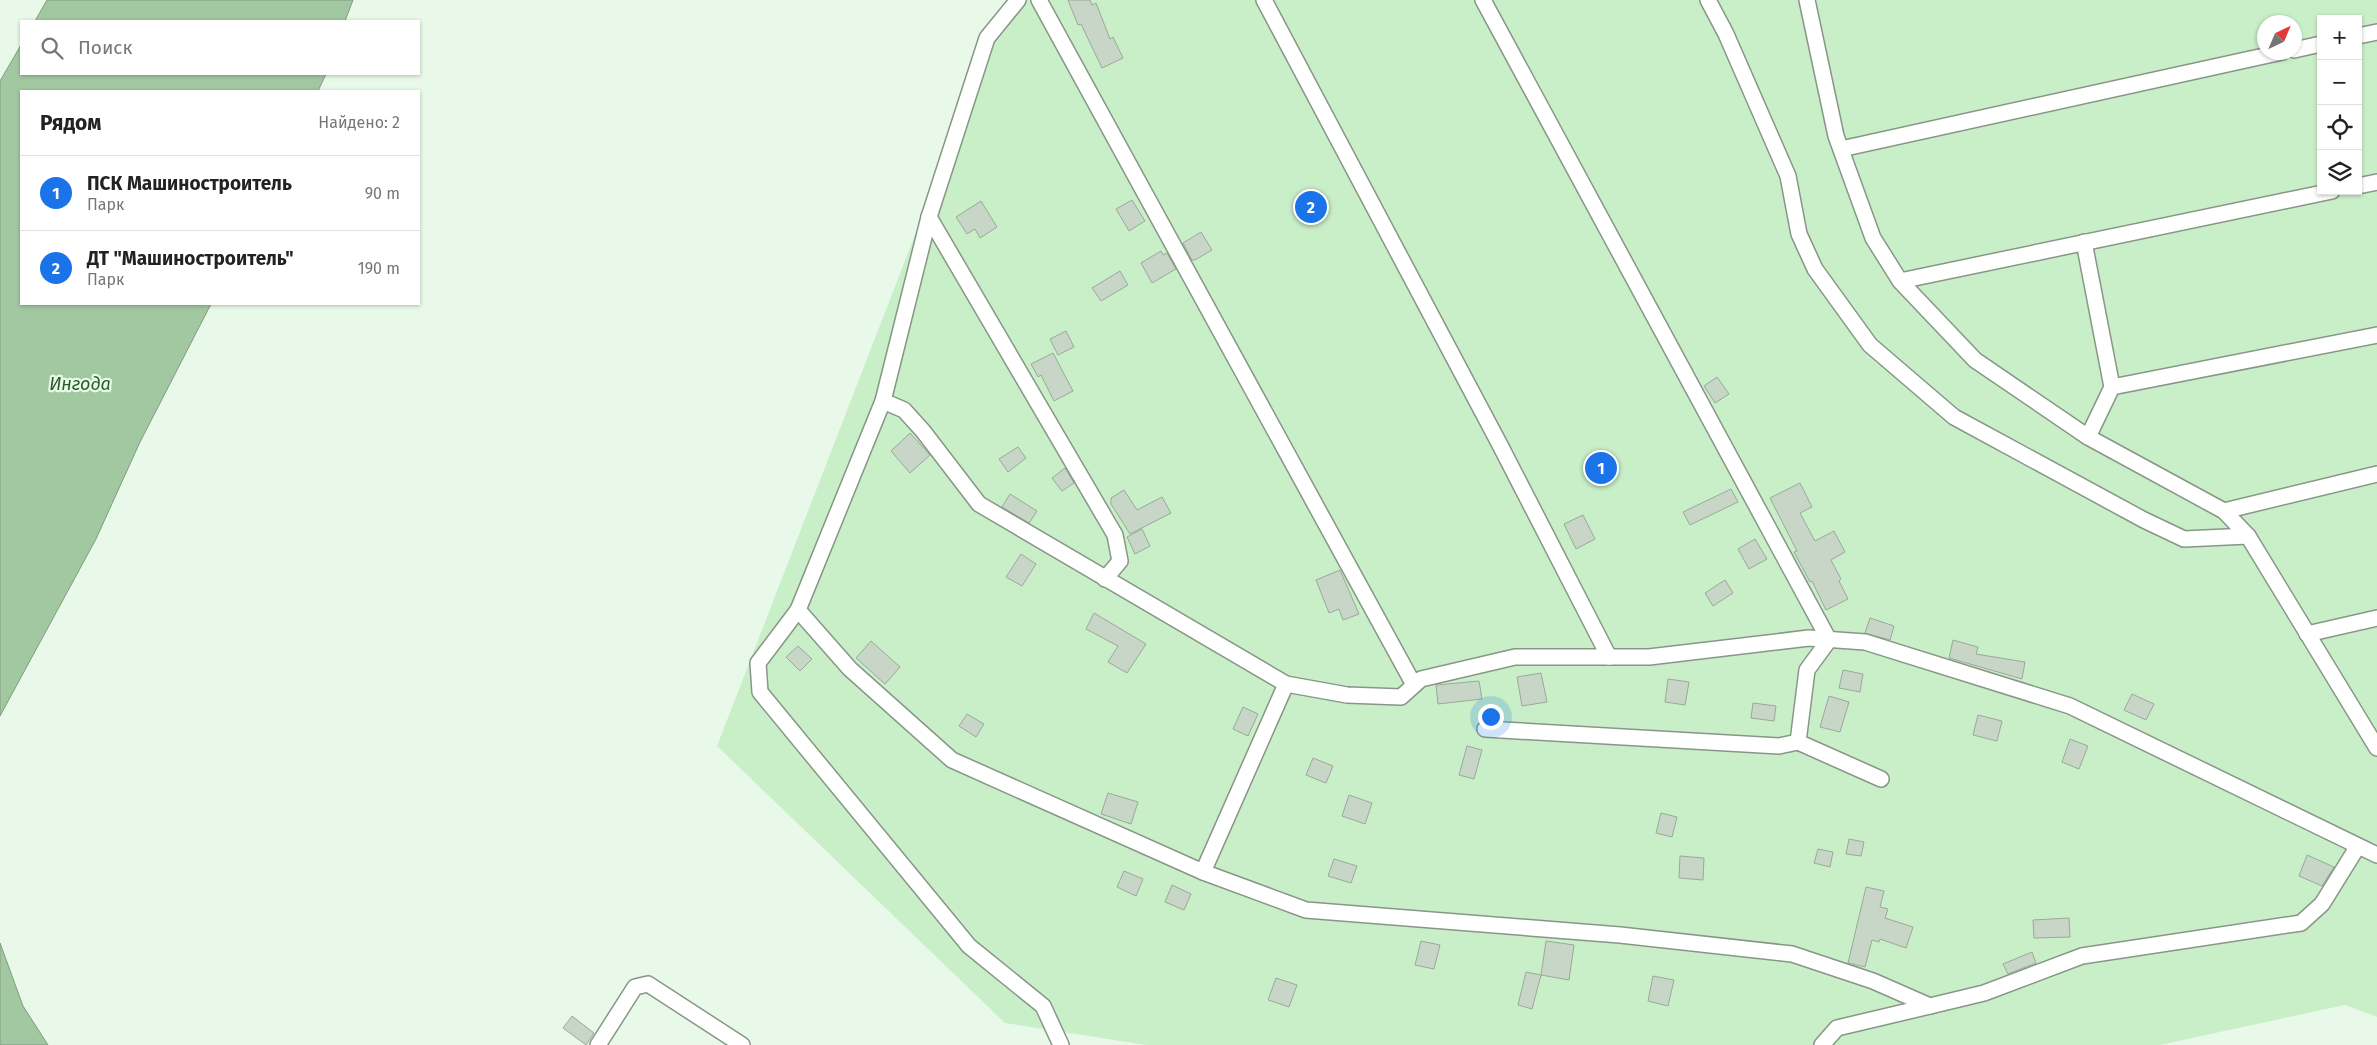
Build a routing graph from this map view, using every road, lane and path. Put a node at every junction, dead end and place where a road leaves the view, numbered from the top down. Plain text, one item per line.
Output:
1 (1018, 0) edge
2 (1039, 0) edge
3 (1264, 0) edge
4 (1483, 0) edge
5 (1708, 0) edge
6 (1808, 0) edge
7 (2377, 32) edge
8 (2362, 35) edge
9 (2317, 45) edge
10 (2302, 48) edge
11 (2257, 57) edge
12 (1841, 148) junction
13 (2377, 182) edge
14 (2362, 185) edge
15 (2317, 194) edge
16 (929, 217) junction
17 (2084, 242) junction
18 (1900, 281) junction
19 (2377, 335) edge
20 (2112, 387) junction
21 (883, 401) junction
22 (2088, 438) junction
23 (2377, 474) edge
24 (2224, 511) junction
25 (2248, 536) junction
26 (1105, 579) junction
27 (798, 610) junction
28 (2377, 618) edge
29 (2307, 634) junction
30 (1829, 640) junction
31 (1609, 657) junction
32 (1286, 684) junction
33 (1414, 685) junction
34 (1485, 729) dead end
35 (1798, 742) junction
36 (2377, 748) edge
37 (1881, 779) dead end
38 (2358, 846) junction
39 (2377, 855) edge
40 (1203, 872) junction
41 (1930, 1006) junction
42 (598, 1045) edge
43 (742, 1045) edge
44 (1061, 1045) edge
45 (1822, 1045) edge

1 - 16 street
2 - 33 street
3 - 31 street
4 - 30 street
5 - 25 street
6 - 12 street
7 - 8 street
9 - 10 street
11 - 12 street
12 - 18 street
13 - 14 street
15 - 17 street
16 - 21 street
16 - 26 street
17 - 18 street
17 - 20 street
18 - 22 street
19 - 20 street
20 - 22 street
21 - 26 street
21 - 27 street
22 - 24 street
23 - 24 street
24 - 25 street
25 - 29 street
26 - 32 street
27 - 40 street
27 - 44 street
28 - 29 street
29 - 36 street
30 - 31 street
30 - 35 street
30 - 38 street
31 - 33 street
32 - 33 street
32 - 40 street
34 - 35 street
35 - 37 street
38 - 39 street
38 - 41 street
40 - 41 street
41 - 45 street
42 - 43 street

